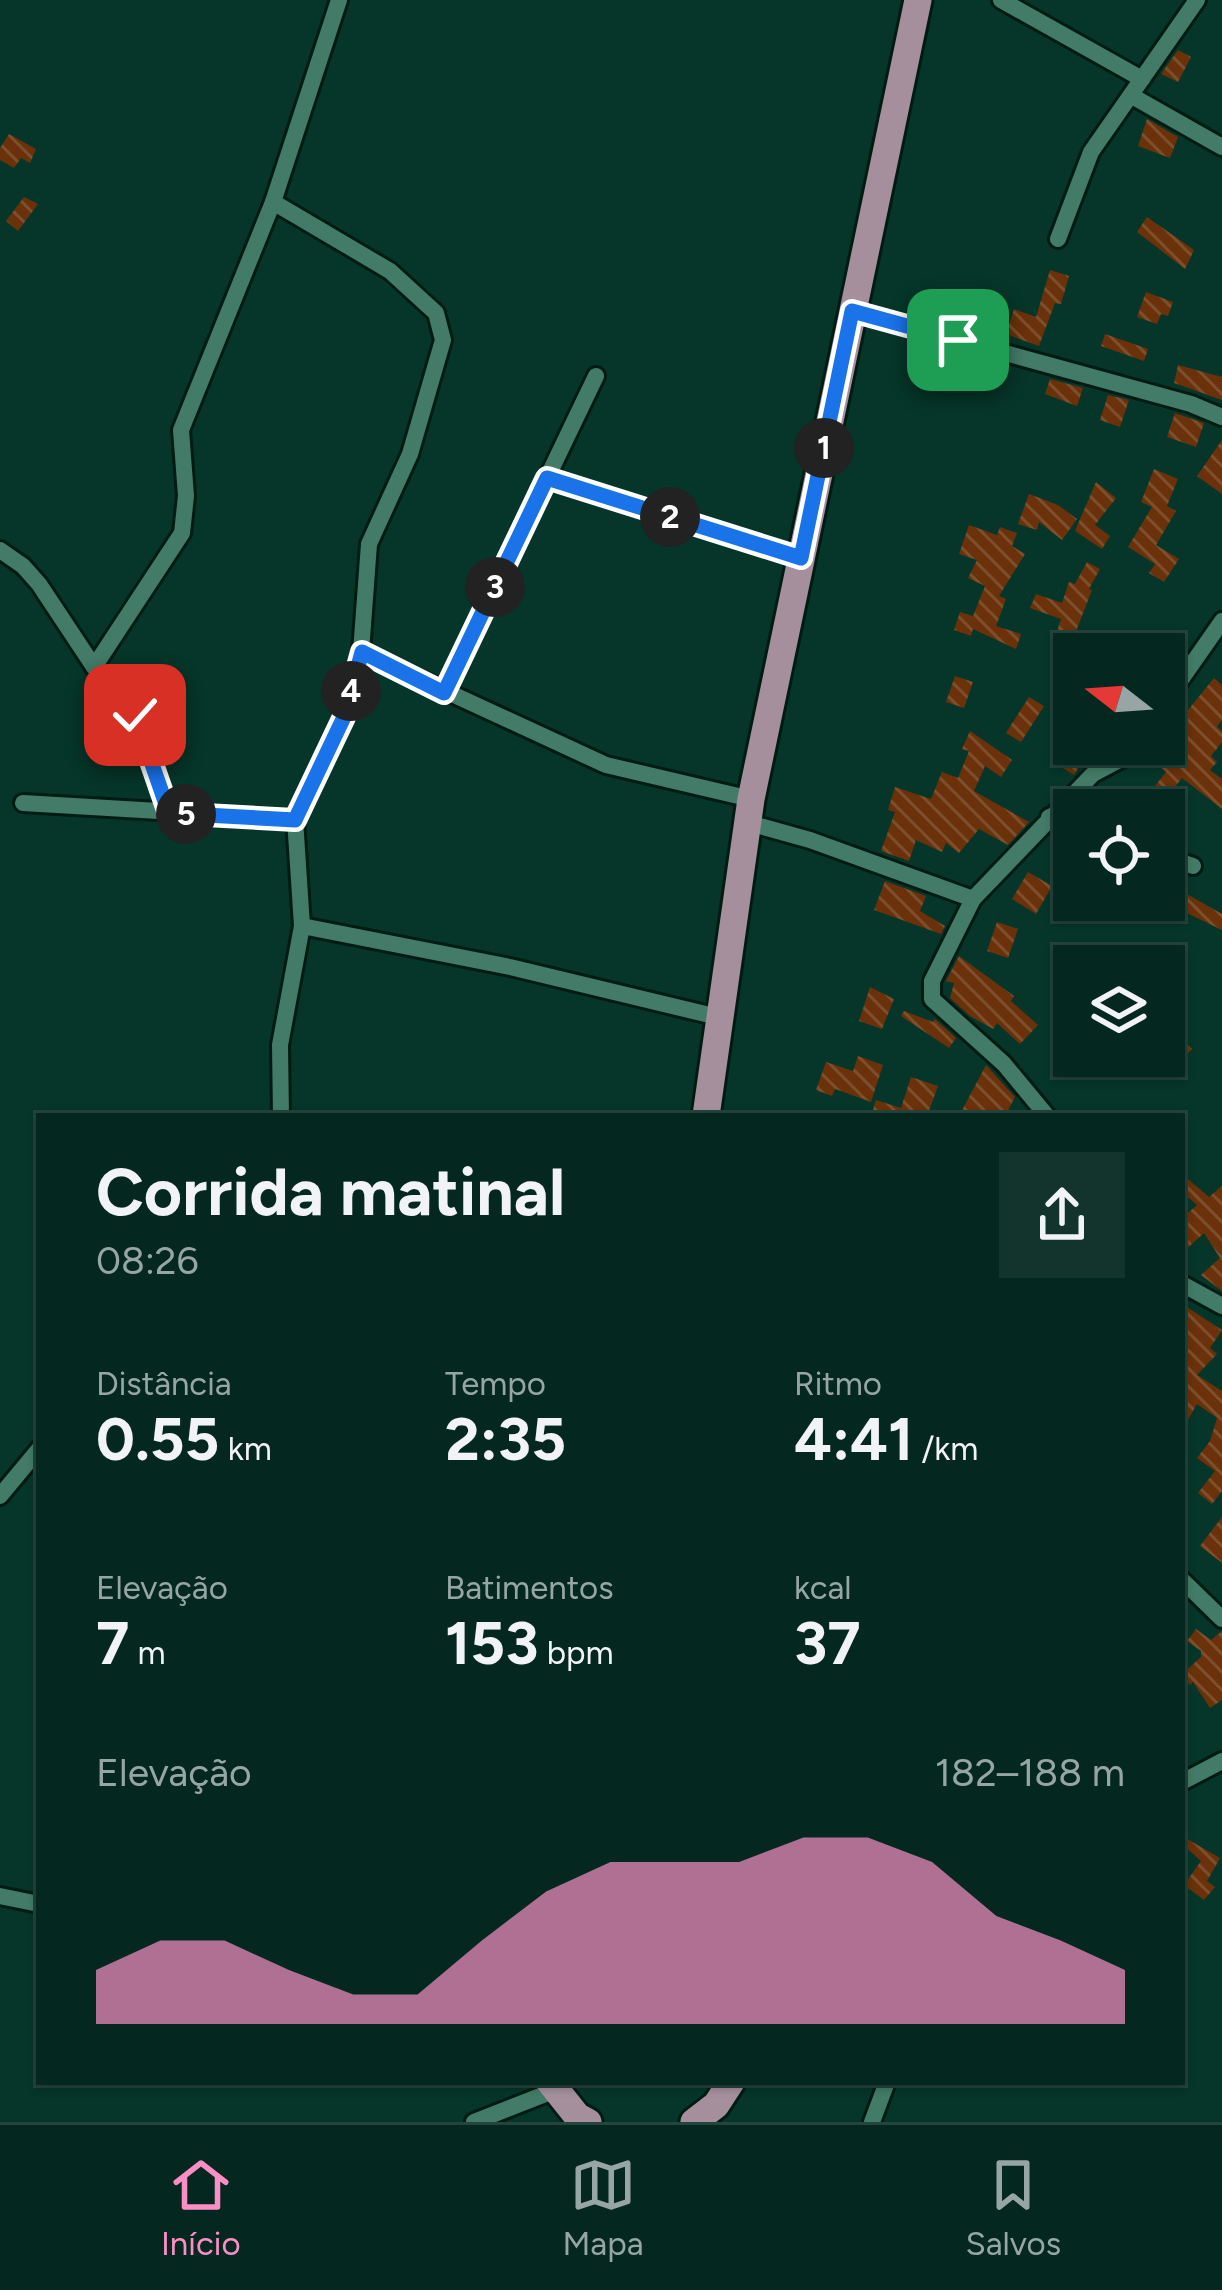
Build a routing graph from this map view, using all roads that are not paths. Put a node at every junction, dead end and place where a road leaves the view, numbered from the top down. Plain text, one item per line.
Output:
1 (339, 0) edge
2 (918, 0) edge
3 (1001, 0) edge
4 (1196, 0) edge
5 (1142, 80) junction
6 (1132, 96) junction
7 (1222, 148) edge
8 (273, 202) junction
9 (1058, 239) dead end
10 (852, 311) junction
11 (596, 376) dead end
12 (1222, 417) edge
13 (547, 478) junction
14 (0, 550) edge
15 (801, 558) junction
16 (1222, 621) edge
17 (362, 652) junction
18 (94, 667) junction
19 (1185, 674) edge
20 (444, 693) junction
21 (1110, 765) edge
22 (23, 803) dead end
23 (750, 811) junction
24 (169, 813) junction
25 (1049, 817) junction
26 (1053, 818) edge
27 (295, 820) junction
28 (1185, 864) edge
29 (1192, 866) dead end
30 (973, 899) junction
31 (302, 926) junction
32 (718, 1017) junction
33 (281, 1113) edge
34 (706, 1113) edge
35 (1045, 1113) edge
36 (1185, 1286) edge
37 (1222, 1306) edge
38 (36, 1453) edge
39 (0, 1496) edge
40 (1185, 1583) edge
41 (1222, 1619) edge
42 (1222, 1760) edge
43 (1185, 1780) edge
44 (0, 1896) edge
45 (36, 1903) edge
46 (729, 2085) edge
47 (886, 2085) edge
48 (552, 2087) edge
49 (581, 2120) edge
50 (474, 2122) edge
51 (694, 2122) edge
52 (872, 2122) edge

1 - 8 street
2 - 10 main road
3 - 5 street
4 - 5 street
5 - 6 street
6 - 7 street
6 - 9 street
8 - 17 street
8 - 18 street
10 - 12 street
10 - 15 main road
11 - 13 street
13 - 15 street
13 - 20 street
14 - 18 street
15 - 23 main road
16 - 19 street
17 - 20 street
17 - 27 street
18 - 24 street
20 - 23 street
21 - 25 street
22 - 24 street
23 - 30 street
23 - 32 main road
24 - 27 street
25 - 26 street
25 - 30 street
27 - 31 street
28 - 29 street
30 - 35 street
31 - 32 street
31 - 33 street
32 - 34 main road
36 - 37 street
38 - 39 street
40 - 41 street
42 - 43 street
44 - 45 street
46 - 51 main road
47 - 52 street
48 - 49 main road
48 - 50 street

